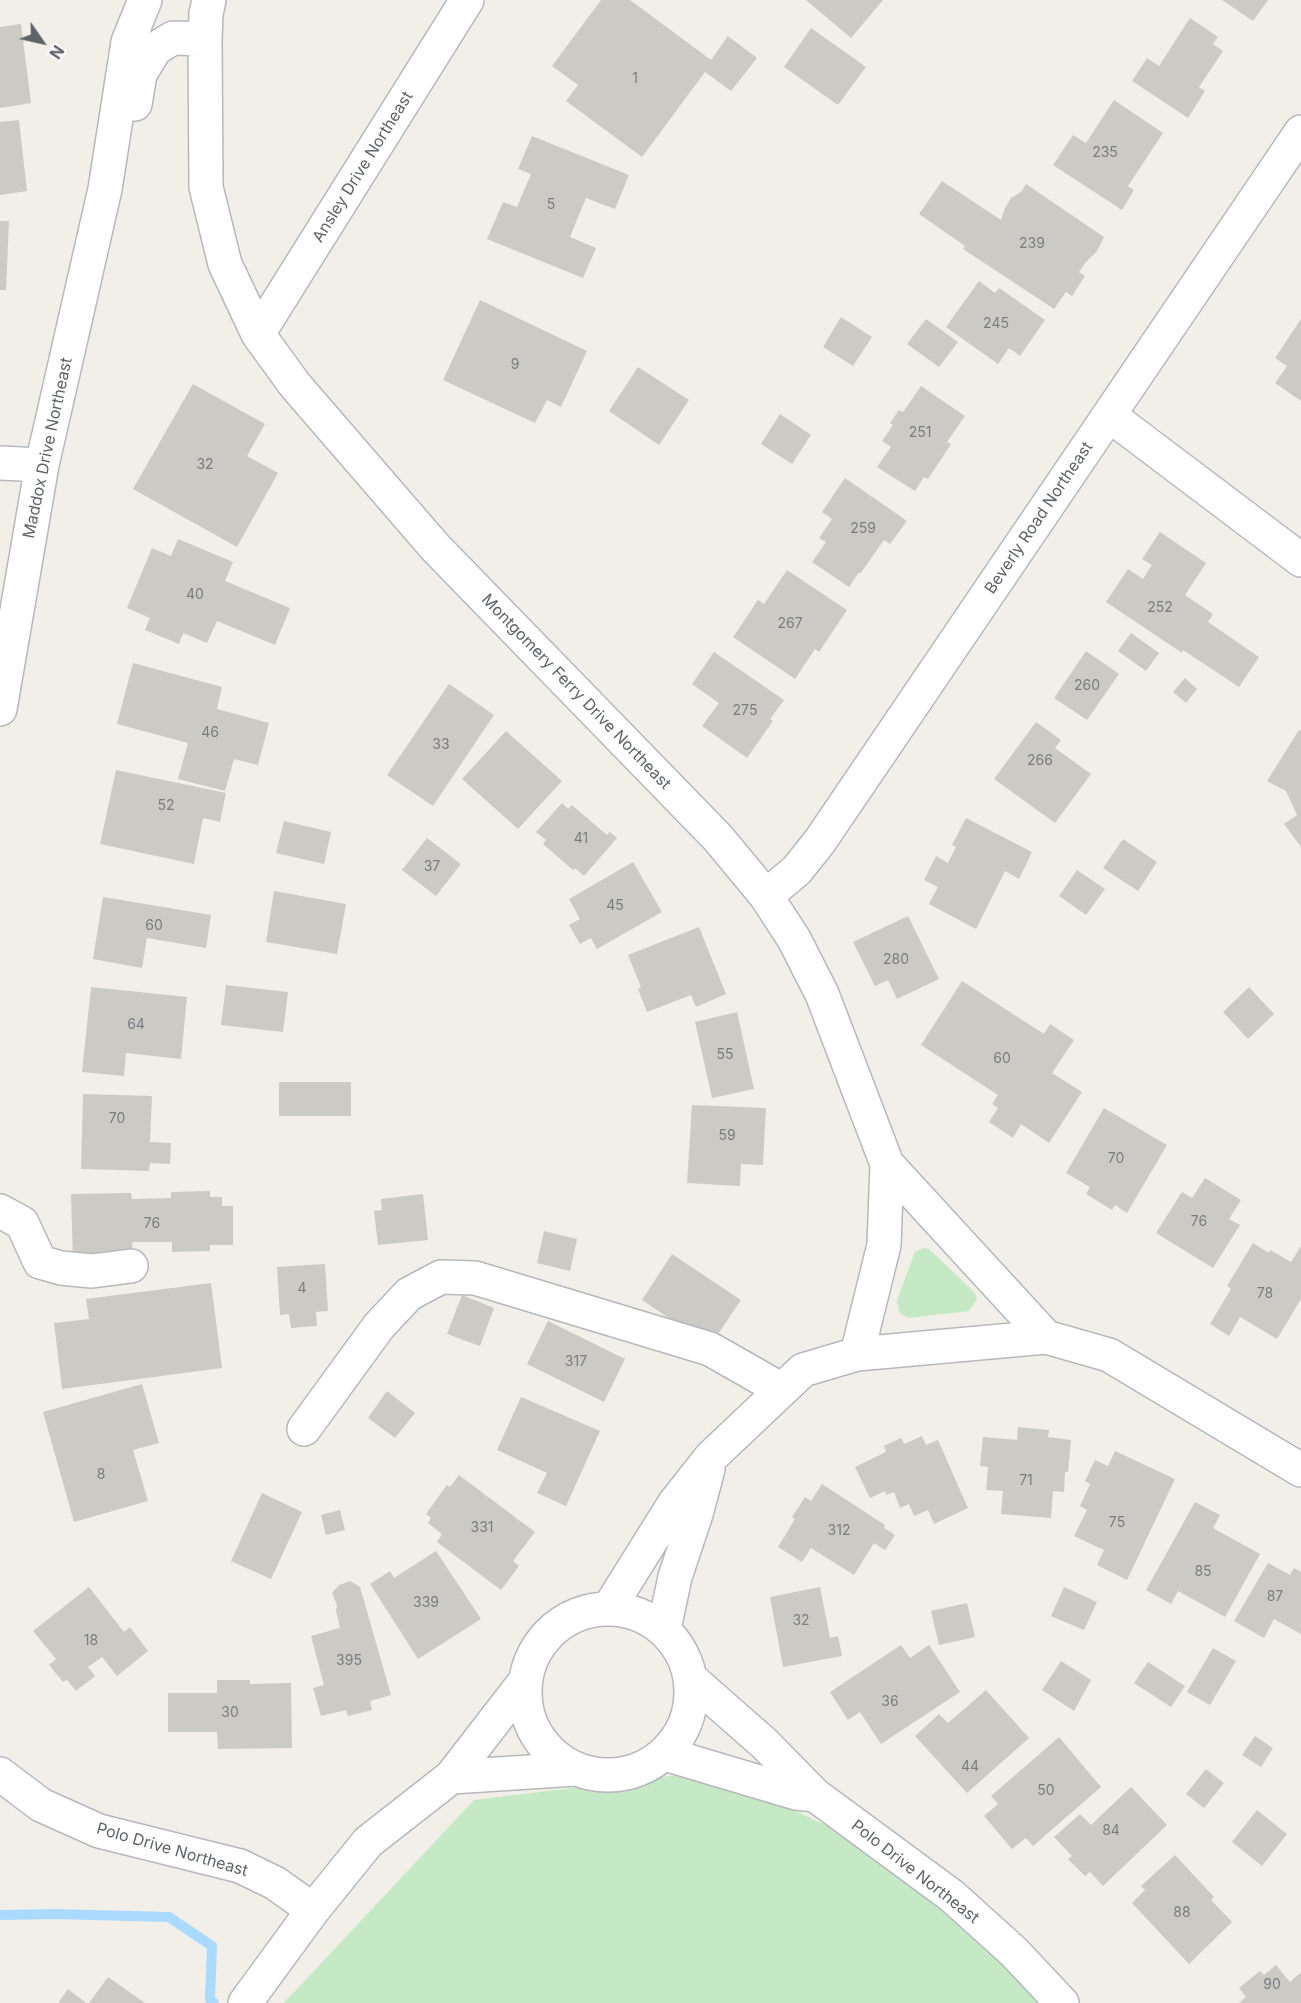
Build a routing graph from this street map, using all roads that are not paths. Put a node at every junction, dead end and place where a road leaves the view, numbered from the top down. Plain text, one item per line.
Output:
1 (145, 0) edge
2 (467, 0) edge
3 (204, 13) edge
4 (1301, 132) edge
5 (105, 189) junction
6 (258, 334) junction
7 (1109, 415) junction
8 (0, 463) edge
9 (42, 465) junction
10 (1301, 560) edge
11 (0, 709) edge
12 (766, 896) junction
13 (887, 1164) junction
14 (0, 1211) edge
15 (131, 1266) dead end
16 (1046, 1337) junction
17 (856, 1354) junction
18 (782, 1390) junction
19 (304, 1429) dead end
20 (711, 1457) junction
21 (1301, 1470) edge
22 (609, 1608) junction
23 (664, 1629) junction
24 (691, 1679) junction
25 (526, 1680) junction
26 (665, 1754) junction
27 (576, 1769) junction
28 (0, 1774) edge
29 (451, 1777) junction
30 (815, 1795) junction
31 (313, 1910) junction
32 (244, 2003) edge
33 (1062, 2003) edge

1 - 5 street, Maddox Drive Northeast
2 - 6 street, Ansley Drive Northeast
3 - 5 street, Maddox Drive Northeast
3 - 6 street, Montgomery Ferry Drive Northeast
4 - 7 street, Beverly Road Northeast
5 - 9 street, Maddox Drive Northeast
6 - 12 street, Montgomery Ferry Drive Northeast
7 - 10 street
7 - 12 street, Beverly Road Northeast
8 - 9 street
9 - 11 street, Maddox Drive Northeast
12 - 13 street, Montgomery Ferry Drive Northeast
13 - 16 street, Montgomery Ferry Drive Northeast
13 - 17 street
14 - 15 street
16 - 17 street
16 - 21 street
17 - 18 street
18 - 19 street
18 - 20 street
20 - 22 street
20 - 23 street
22 - 23 street
22 - 25 street
23 - 24 street
24 - 26 street
24 - 30 street, Polo Drive Northeast
25 - 27 street
25 - 29 street
26 - 27 street
26 - 30 street, Polo Drive Northeast
27 - 29 street
28 - 31 street, Polo Drive Northeast
29 - 31 street
30 - 33 street, Polo Drive Northeast
31 - 32 street

